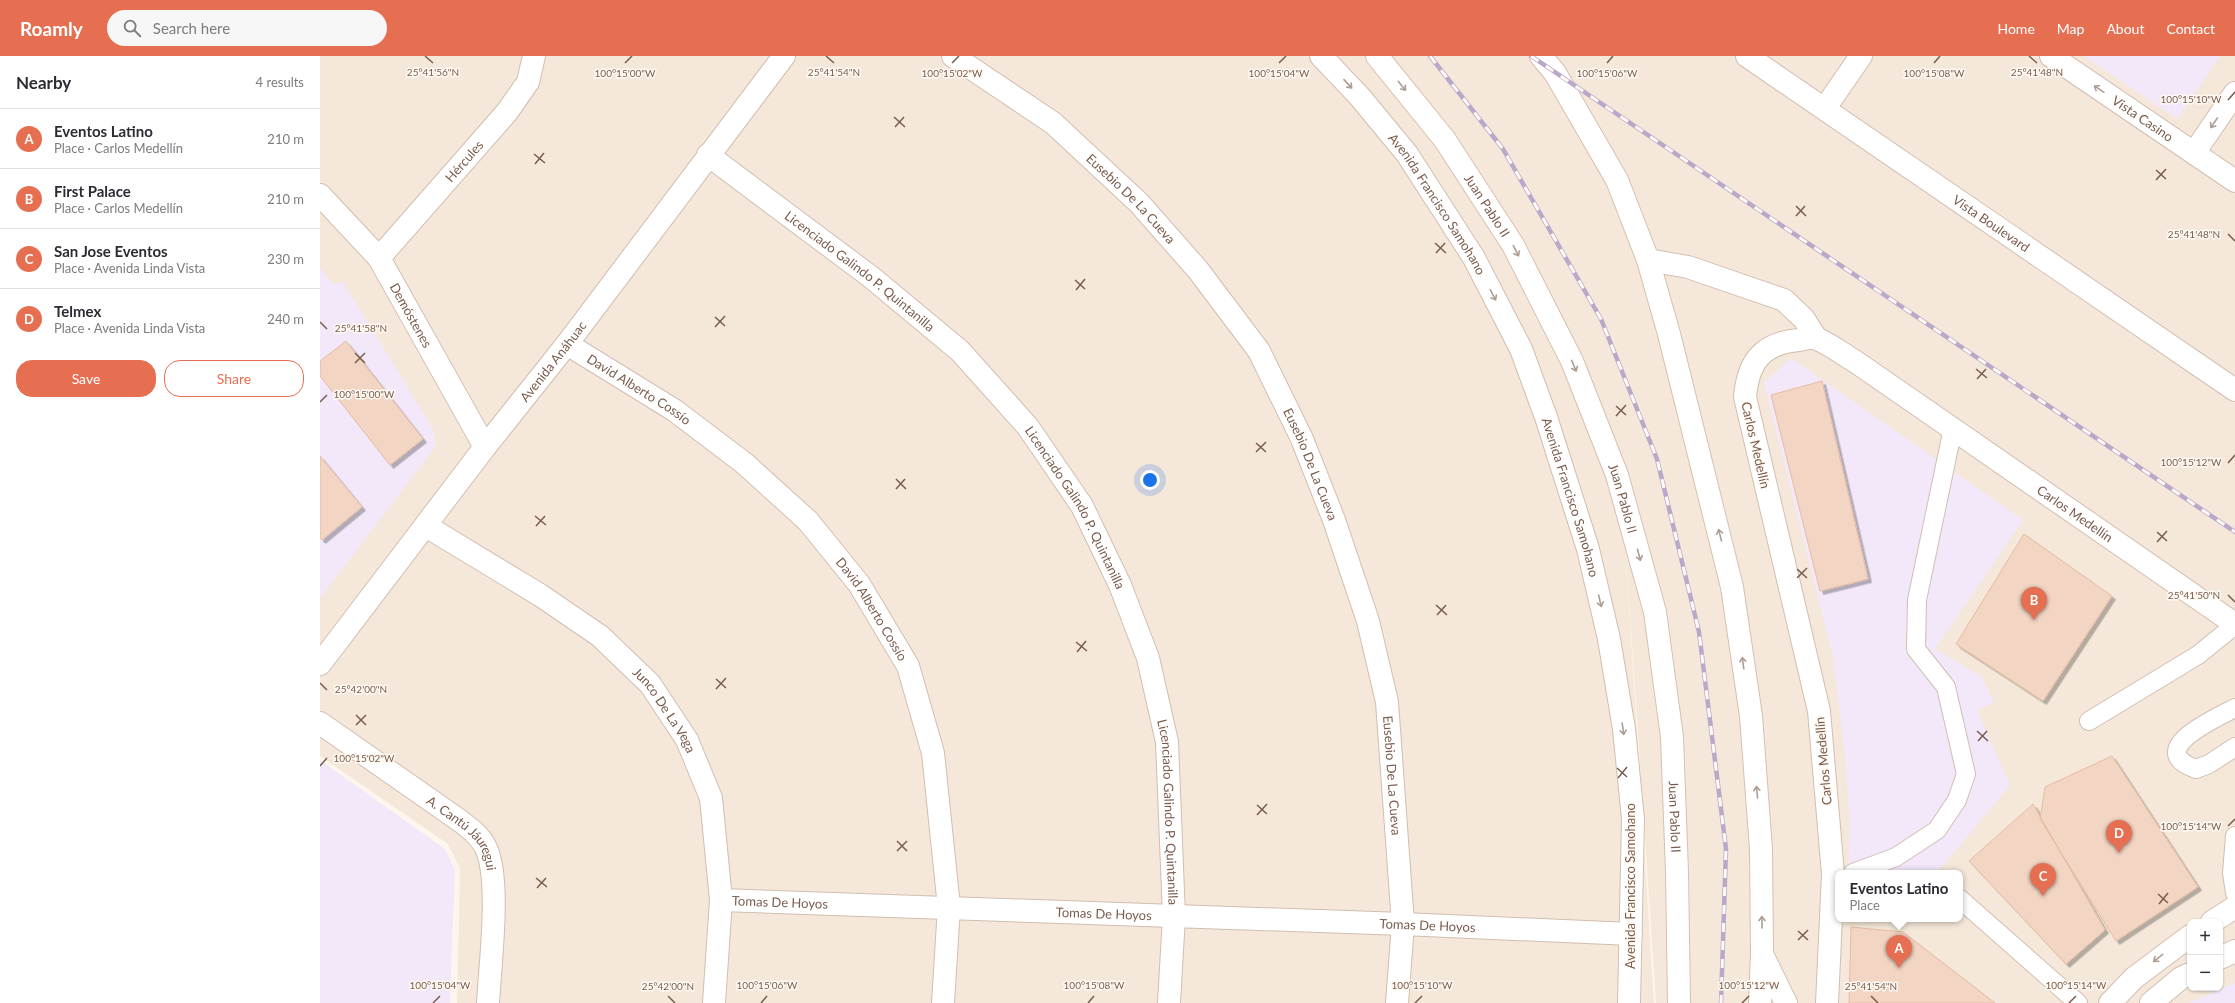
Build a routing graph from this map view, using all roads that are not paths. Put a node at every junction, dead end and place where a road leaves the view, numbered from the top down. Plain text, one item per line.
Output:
1 (534, 56) edge
2 (784, 56) edge
3 (953, 56) edge
4 (1321, 56) edge
5 (1377, 56) edge
6 (1541, 56) edge
7 (1747, 56) edge
8 (1861, 56) edge
9 (2051, 56) edge
10 (2235, 93) edge
11 (1825, 108) junction
12 (2194, 153) junction
13 (708, 154) junction
14 (2235, 182) edge
15 (320, 195) edge
16 (379, 258) junction
17 (1648, 260) junction
18 (1816, 338) junction
19 (567, 344) junction
20 (2235, 390) edge
21 (1954, 428) junction
22 (485, 447) junction
23 (426, 526) junction
24 (2235, 624) edge
25 (320, 664) edge
26 (2235, 708) edge
27 (2089, 721) dead end
28 (320, 723) edge
29 (2235, 747) edge
30 (2235, 836) edge
31 (1841, 870) edge
32 (1852, 870) edge
33 (2235, 893) edge
34 (721, 900) junction
35 (1963, 902) edge
36 (949, 907) junction
37 (2235, 907) edge
38 (1174, 916) junction
39 (2217, 919) edge
40 (1836, 922) edge
41 (1403, 924) junction
42 (1631, 934) junction
43 (2187, 938) edge
44 (2235, 951) edge
45 (1762, 954) junction
46 (2223, 957) edge
47 (2187, 975) edge
48 (488, 1003) edge
49 (714, 1003) edge
50 (943, 1003) edge
51 (1169, 1003) edge
52 (1397, 1003) edge
53 (1629, 1003) edge
54 (1679, 1003) edge
55 (1760, 1003) edge
56 (1786, 1003) edge
57 (1827, 1003) edge
58 (2078, 1003) edge
59 (2110, 1003) edge
60 (2151, 1003) edge

1 - 16 street, Hércules
2 - 13 street, Avenida Anáhuac
3 - 41 street, Eusebio De La Cueva
4 -> 42 street, Avenida Francisco Samohano
5 -> 54 street, Juan Pablo II
6 - 17 street
7 - 11 street, Vista Boulevard
8 - 11 street
12 -> 9 street, Vista Casino
10 -> 12 street
11 - 20 street, Vista Boulevard
12 - 14 street, Vista Casino
13 - 19 street, Avenida Anáhuac
13 - 38 street, Licenciado Galindo P. Quintanilla
15 - 16 street, Demóstenes
16 - 22 street, Demóstenes
17 - 18 street
45 -> 17 street
18 - 21 street, Carlos Medellín
18 - 31 street, Carlos Medellín
19 - 22 street, Avenida Anáhuac
19 - 36 street, David Alberto Cossío
21 - 24 street, Carlos Medellín
21 - 32 lane
22 - 23 street, Avenida Anáhuac
23 - 25 street, Avenida Anáhuac
23 - 34 street, Junco De La Vega
24 - 27 lane
26 - 29 lane
28 - 48 street, A. Cantú Jáuregui
30 - 33 lane
34 - 36 street, Tomas De Hoyos
34 - 49 street, Junco De La Vega
35 - 58 lane
36 - 38 street, Tomas De Hoyos
36 - 50 street, David Alberto Cossío
37 - 39 street
38 - 41 street, Tomas De Hoyos
38 - 51 street, Licenciado Galindo P. Quintanilla
40 - 57 street, Carlos Medellín
41 - 42 street, Tomas De Hoyos
41 - 52 street, Eusebio De La Cueva
42 - 53 street, Avenida Francisco Samohano
43 -> 59 street
44 - 46 street
45 - 55 street
45 - 56 street
47 - 60 street

